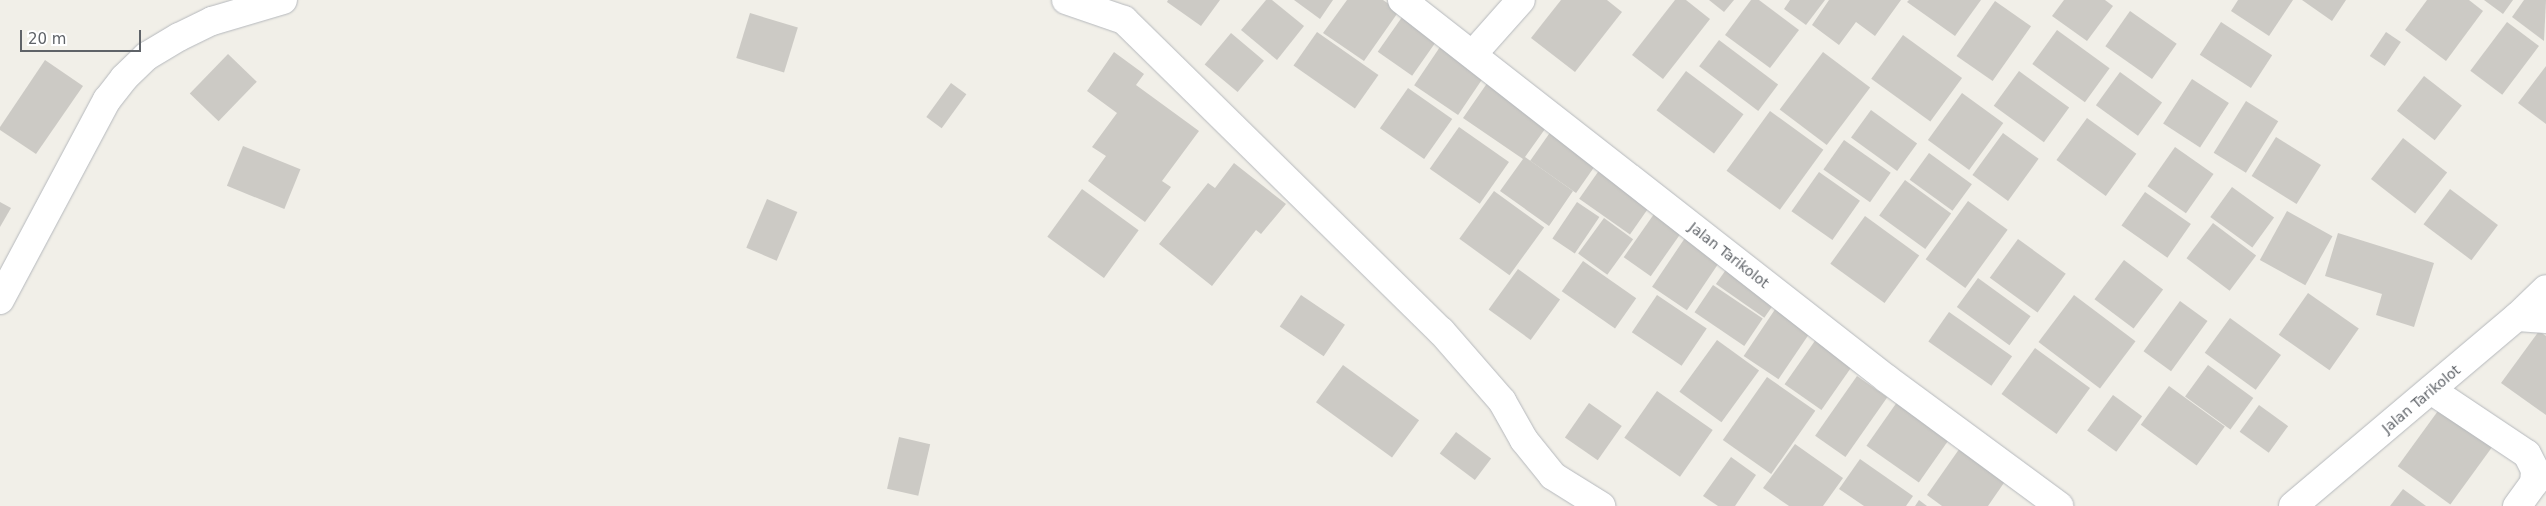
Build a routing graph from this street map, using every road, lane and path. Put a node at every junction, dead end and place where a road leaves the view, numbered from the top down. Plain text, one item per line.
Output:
1 (283, 0) edge
2 (1066, 0) edge
3 (1402, 0) edge
4 (1521, 0) edge
5 (1473, 54) junction
6 (2546, 289) edge
7 (0, 300) edge
8 (2517, 317) junction
9 (2546, 320) edge
10 (2431, 390) junction
11 (2303, 503) edge
12 (1601, 506) edge
13 (2059, 506) edge
14 (2517, 506) edge

1 - 7 street
2 - 12 street
3 - 5 street, Jalan Tarikolot
4 - 5 street
5 - 13 street, Jalan Tarikolot
6 - 8 street, Jalan Tarikolot
8 - 9 street
8 - 10 street, Jalan Tarikolot
10 - 11 street, Jalan Tarikolot
10 - 14 street

